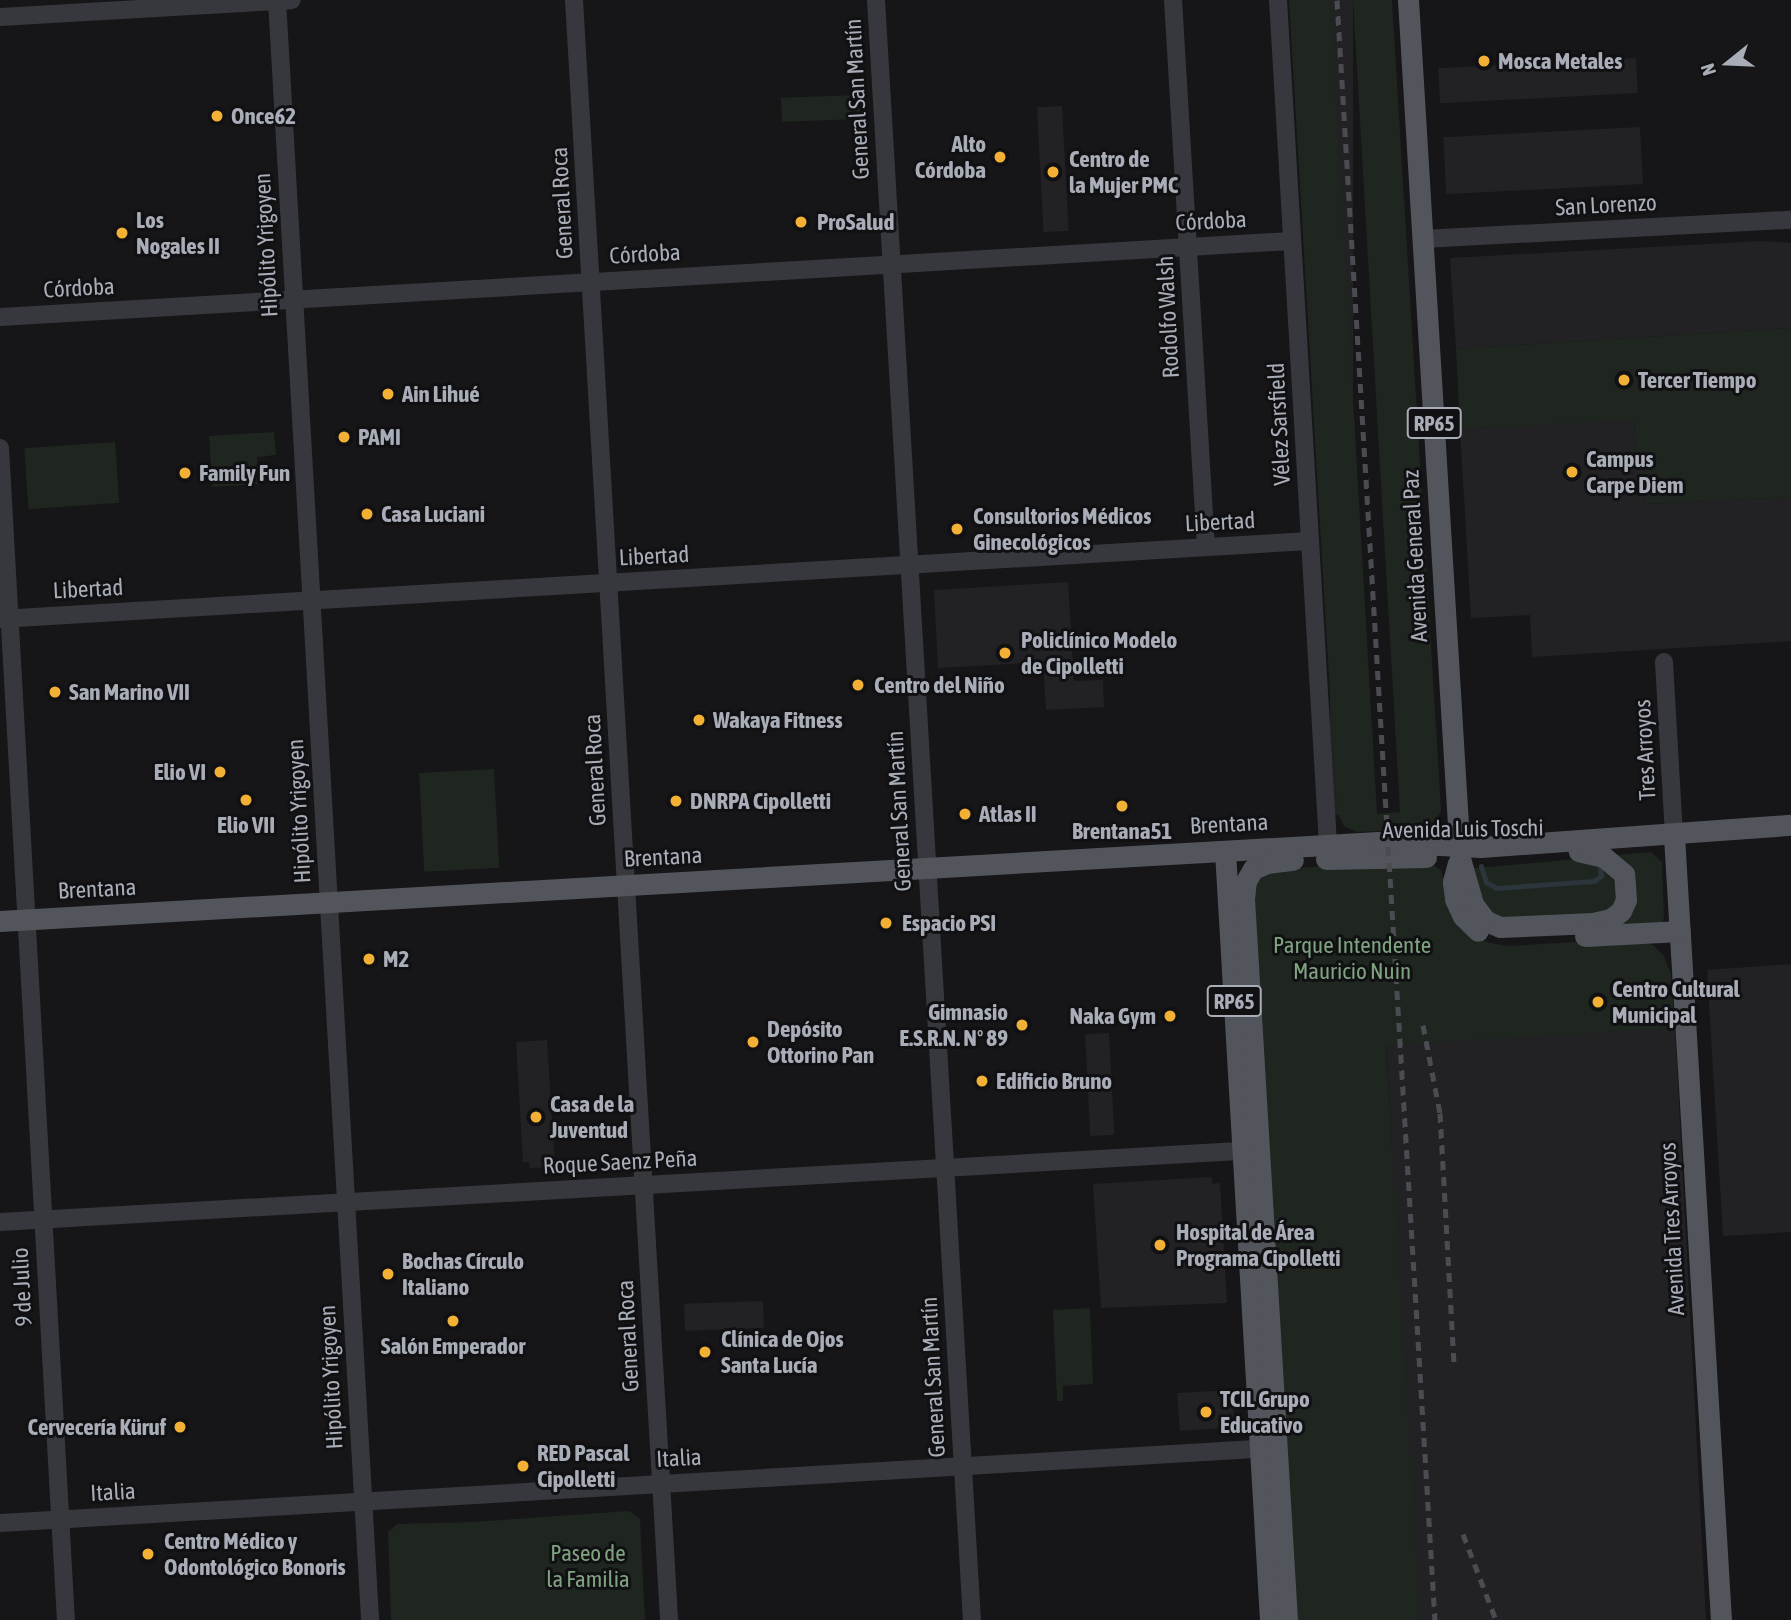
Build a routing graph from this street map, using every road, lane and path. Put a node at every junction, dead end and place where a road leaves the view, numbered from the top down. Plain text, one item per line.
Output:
1 (277, 0) edge
2 (292, 0) edge
3 (574, 0) edge
4 (876, 0) edge
5 (1173, 0) edge
6 (1278, 0) edge
7 (1408, 0) edge
8 (0, 17) edge
9 (1791, 220) edge
10 (1423, 239) junction
11 (1292, 241) junction
12 (1188, 247) junction
13 (891, 264) junction
14 (591, 282) junction
15 (294, 299) junction
16 (0, 317) edge
17 (0, 448) edge
18 (1310, 541) junction
19 (1206, 547) junction
20 (909, 565) junction
21 (609, 583) junction
22 (311, 600) junction
23 (5, 619) edge
24 (1664, 662) dead end
25 (1791, 825) edge
26 (1674, 836) junction
27 (1328, 845) junction
28 (1229, 850) junction
29 (1579, 851) junction
30 (1460, 852) junction
31 (927, 868) junction
32 (627, 885) junction
33 (329, 902) junction
34 (26, 920) junction
35 (0, 921) edge
36 (1680, 931) junction
37 (1254, 1053) junction
38 (1251, 1150) junction
39 (945, 1168) junction
40 (644, 1185) junction
41 (346, 1202) junction
42 (43, 1219) junction
43 (0, 1222) edge
44 (1268, 1448) junction
45 (963, 1466) junction
46 (662, 1484) junction
47 (363, 1502) junction
48 (61, 1519) junction
49 (0, 1523) edge
50 (66, 1620) edge
51 (370, 1620) edge
52 (669, 1620) edge
53 (972, 1620) edge
54 (1270, 1620) edge
55 (1287, 1620) edge
56 (1721, 1620) edge

1 - 2 street
1 - 8 street
1 - 15 street, Hipólito Yrigoyen
3 - 14 street, General Roca
4 - 13 street, General San Martín
5 - 12 street, Rodolfo Walsh
6 - 11 street, Vélez Sarsfield
7 - 10 main road, Avenida General Paz / RP65
9 - 10 street, San Lorenzo
10 - 30 main road, Avenida General Paz / RP65
11 - 12 street, Córdoba
11 - 18 street, Vélez Sarsfield
12 - 13 street, Córdoba
12 - 19 street, Rodolfo Walsh
13 - 14 street, Córdoba
13 - 20 street, General San Martín
14 - 15 street, Córdoba
14 - 21 street, General Roca
15 - 16 street, Córdoba
15 - 22 street, Hipólito Yrigoyen
17 - 23 street, 9 de Julio
18 - 19 street, Libertad
18 - 27 street, Vélez Sarsfield
19 - 20 street, Libertad
20 - 21 street, Libertad
20 - 31 street, General San Martín
21 - 22 street, Libertad
21 - 32 street, General Roca
22 - 23 street, Libertad
22 - 33 street, Hipólito Yrigoyen
23 - 34 street, 9 de Julio
24 - 26 street, Tres Arroyos
25 - 26 main road, Avenida Luis Toschi
26 - 29 main road, Avenida Luis Toschi
26 - 30 main road, Avenida Luis Toschi
26 - 36 main road, Avenida Tres Arroyos
27 - 28 main road, Brentana / RP65
27 - 30 main road, Avenida Luis Toschi / RP65
28 - 31 main road, Brentana
28 - 37 main road
28 - 38 main road, RP65
29 - 30 main road, Avenida Luis Toschi / RP65
29 - 30 main road, RP65
30 - 36 main road
30 - 37 main road, Avenida Luis Toschi / RP65
31 - 32 main road, Brentana
31 - 39 street, General San Martín
32 - 33 main road, Brentana
32 - 40 street, General Roca
33 - 34 main road, Brentana
33 - 41 street, Hipólito Yrigoyen
34 - 35 main road, Brentana
34 - 42 street, 9 de Julio
36 - 56 main road, Avenida Tres Arroyos
37 - 38 main road, RP65
38 - 39 street, Roque Saenz Peña
38 - 44 main road, RP65
39 - 40 street, Roque Saenz Peña
39 - 45 street, General San Martín
40 - 41 street, Roque Saenz Peña
40 - 46 street, General Roca
41 - 42 street, Roque Saenz Peña
41 - 47 street, Hipólito Yrigoyen
42 - 43 street, Roque Saenz Peña
42 - 48 street, 9 de Julio
44 - 45 street, Italia
44 - 54 main road, RP65
44 - 55 main road, RP65
45 - 46 street, Italia
45 - 53 street, General San Martín
46 - 47 street, Italia
46 - 52 street, General Roca
47 - 48 street, Italia
47 - 51 street, Hipólito Yrigoyen
48 - 49 street, Italia
48 - 50 street, 9 de Julio

